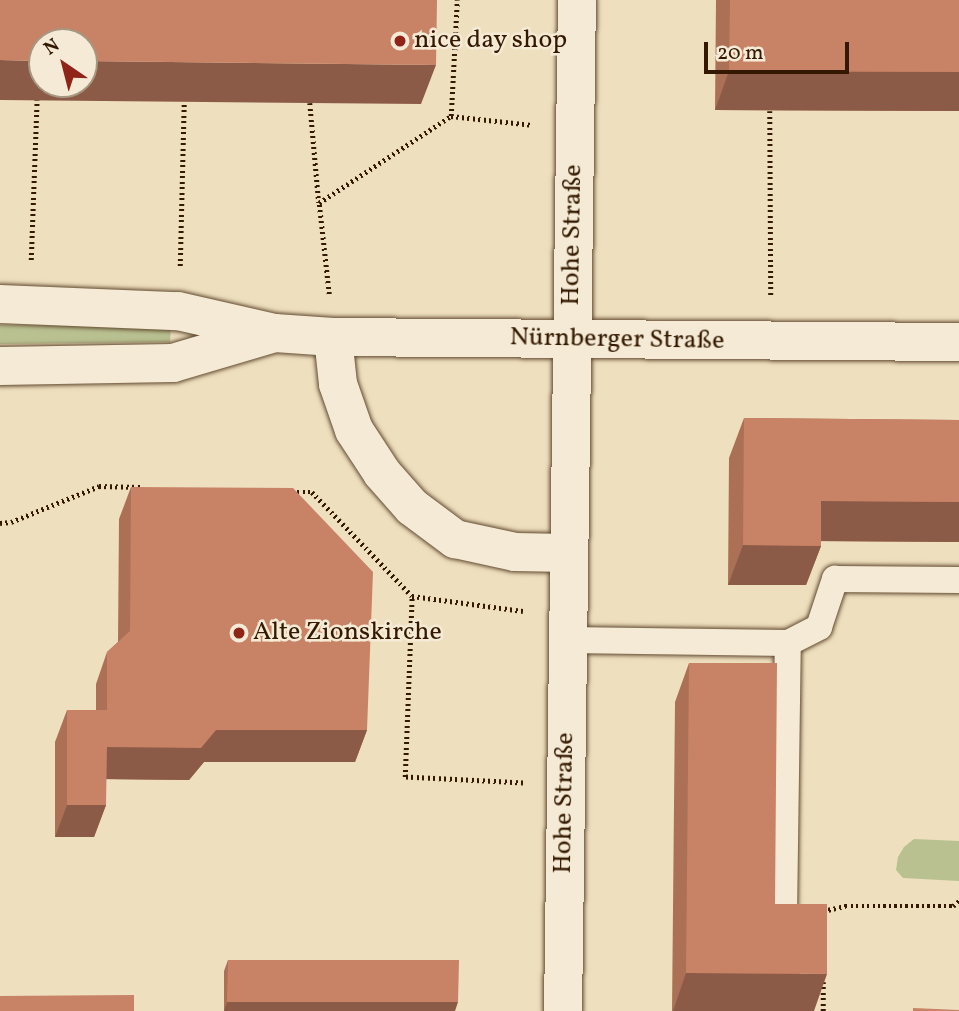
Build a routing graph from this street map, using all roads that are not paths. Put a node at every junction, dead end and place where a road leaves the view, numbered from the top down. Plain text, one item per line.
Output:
1 (577, 0) edge
2 (14, 305) edge
3 (275, 333) junction
4 (333, 337) junction
5 (571, 340) junction
6 (959, 342) edge
7 (0, 366) edge
8 (568, 553) junction
9 (959, 580) edge
10 (568, 628) junction
11 (788, 643) junction
12 (784, 916) edge
13 (563, 1011) edge

1 - 5 street, Hohe Straße
2 - 3 street, Nürnberger Straße
3 - 4 street, Nürnberger Straße
3 - 7 street, Nürnberger Straße
4 - 5 street, Nürnberger Straße
4 - 8 street
5 - 6 street, Nürnberger Straße
5 - 8 street, Hohe Straße
8 - 10 street, Hohe Straße
9 - 11 lane
10 - 11 lane
10 - 13 street, Hohe Straße
11 - 12 lane

